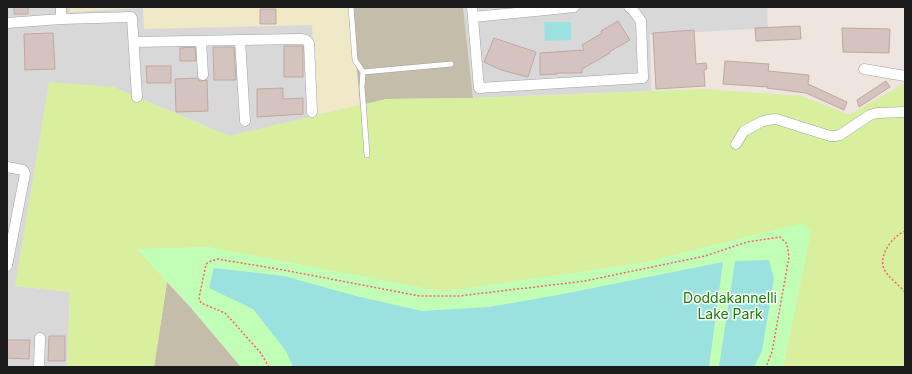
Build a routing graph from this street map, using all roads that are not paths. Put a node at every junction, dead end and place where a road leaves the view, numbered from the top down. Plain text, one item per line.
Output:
1 (60, 7) edge
2 (351, 7) edge
3 (574, 7) edge
4 (630, 7) edge
5 (535, 9) edge
6 (472, 12) edge
7 (61, 19) junction
8 (7, 23) edge
9 (240, 40) junction
10 (201, 41) junction
11 (134, 42) junction
12 (451, 64) dead end
13 (864, 70) dead end
14 (363, 72) junction
15 (203, 75) dead end
16 (905, 76) edge
17 (137, 97) dead end
18 (312, 112) dead end
19 (905, 112) edge
20 (245, 122) dead end
21 (736, 144) dead end
22 (367, 155) dead end
23 (7, 167) edge
24 (7, 266) edge
25 (40, 338) dead end
26 (40, 367) edge

1 - 7 street
2 - 14 lane
3 - 5 street
4 - 6 street
5 - 6 street
7 - 8 street
7 - 11 street
9 - 10 street
9 - 18 street
9 - 20 street
10 - 11 street
10 - 15 street
11 - 17 street
12 - 14 lane
13 - 16 street
14 - 22 lane
19 - 21 street
23 - 24 street
25 - 26 street

